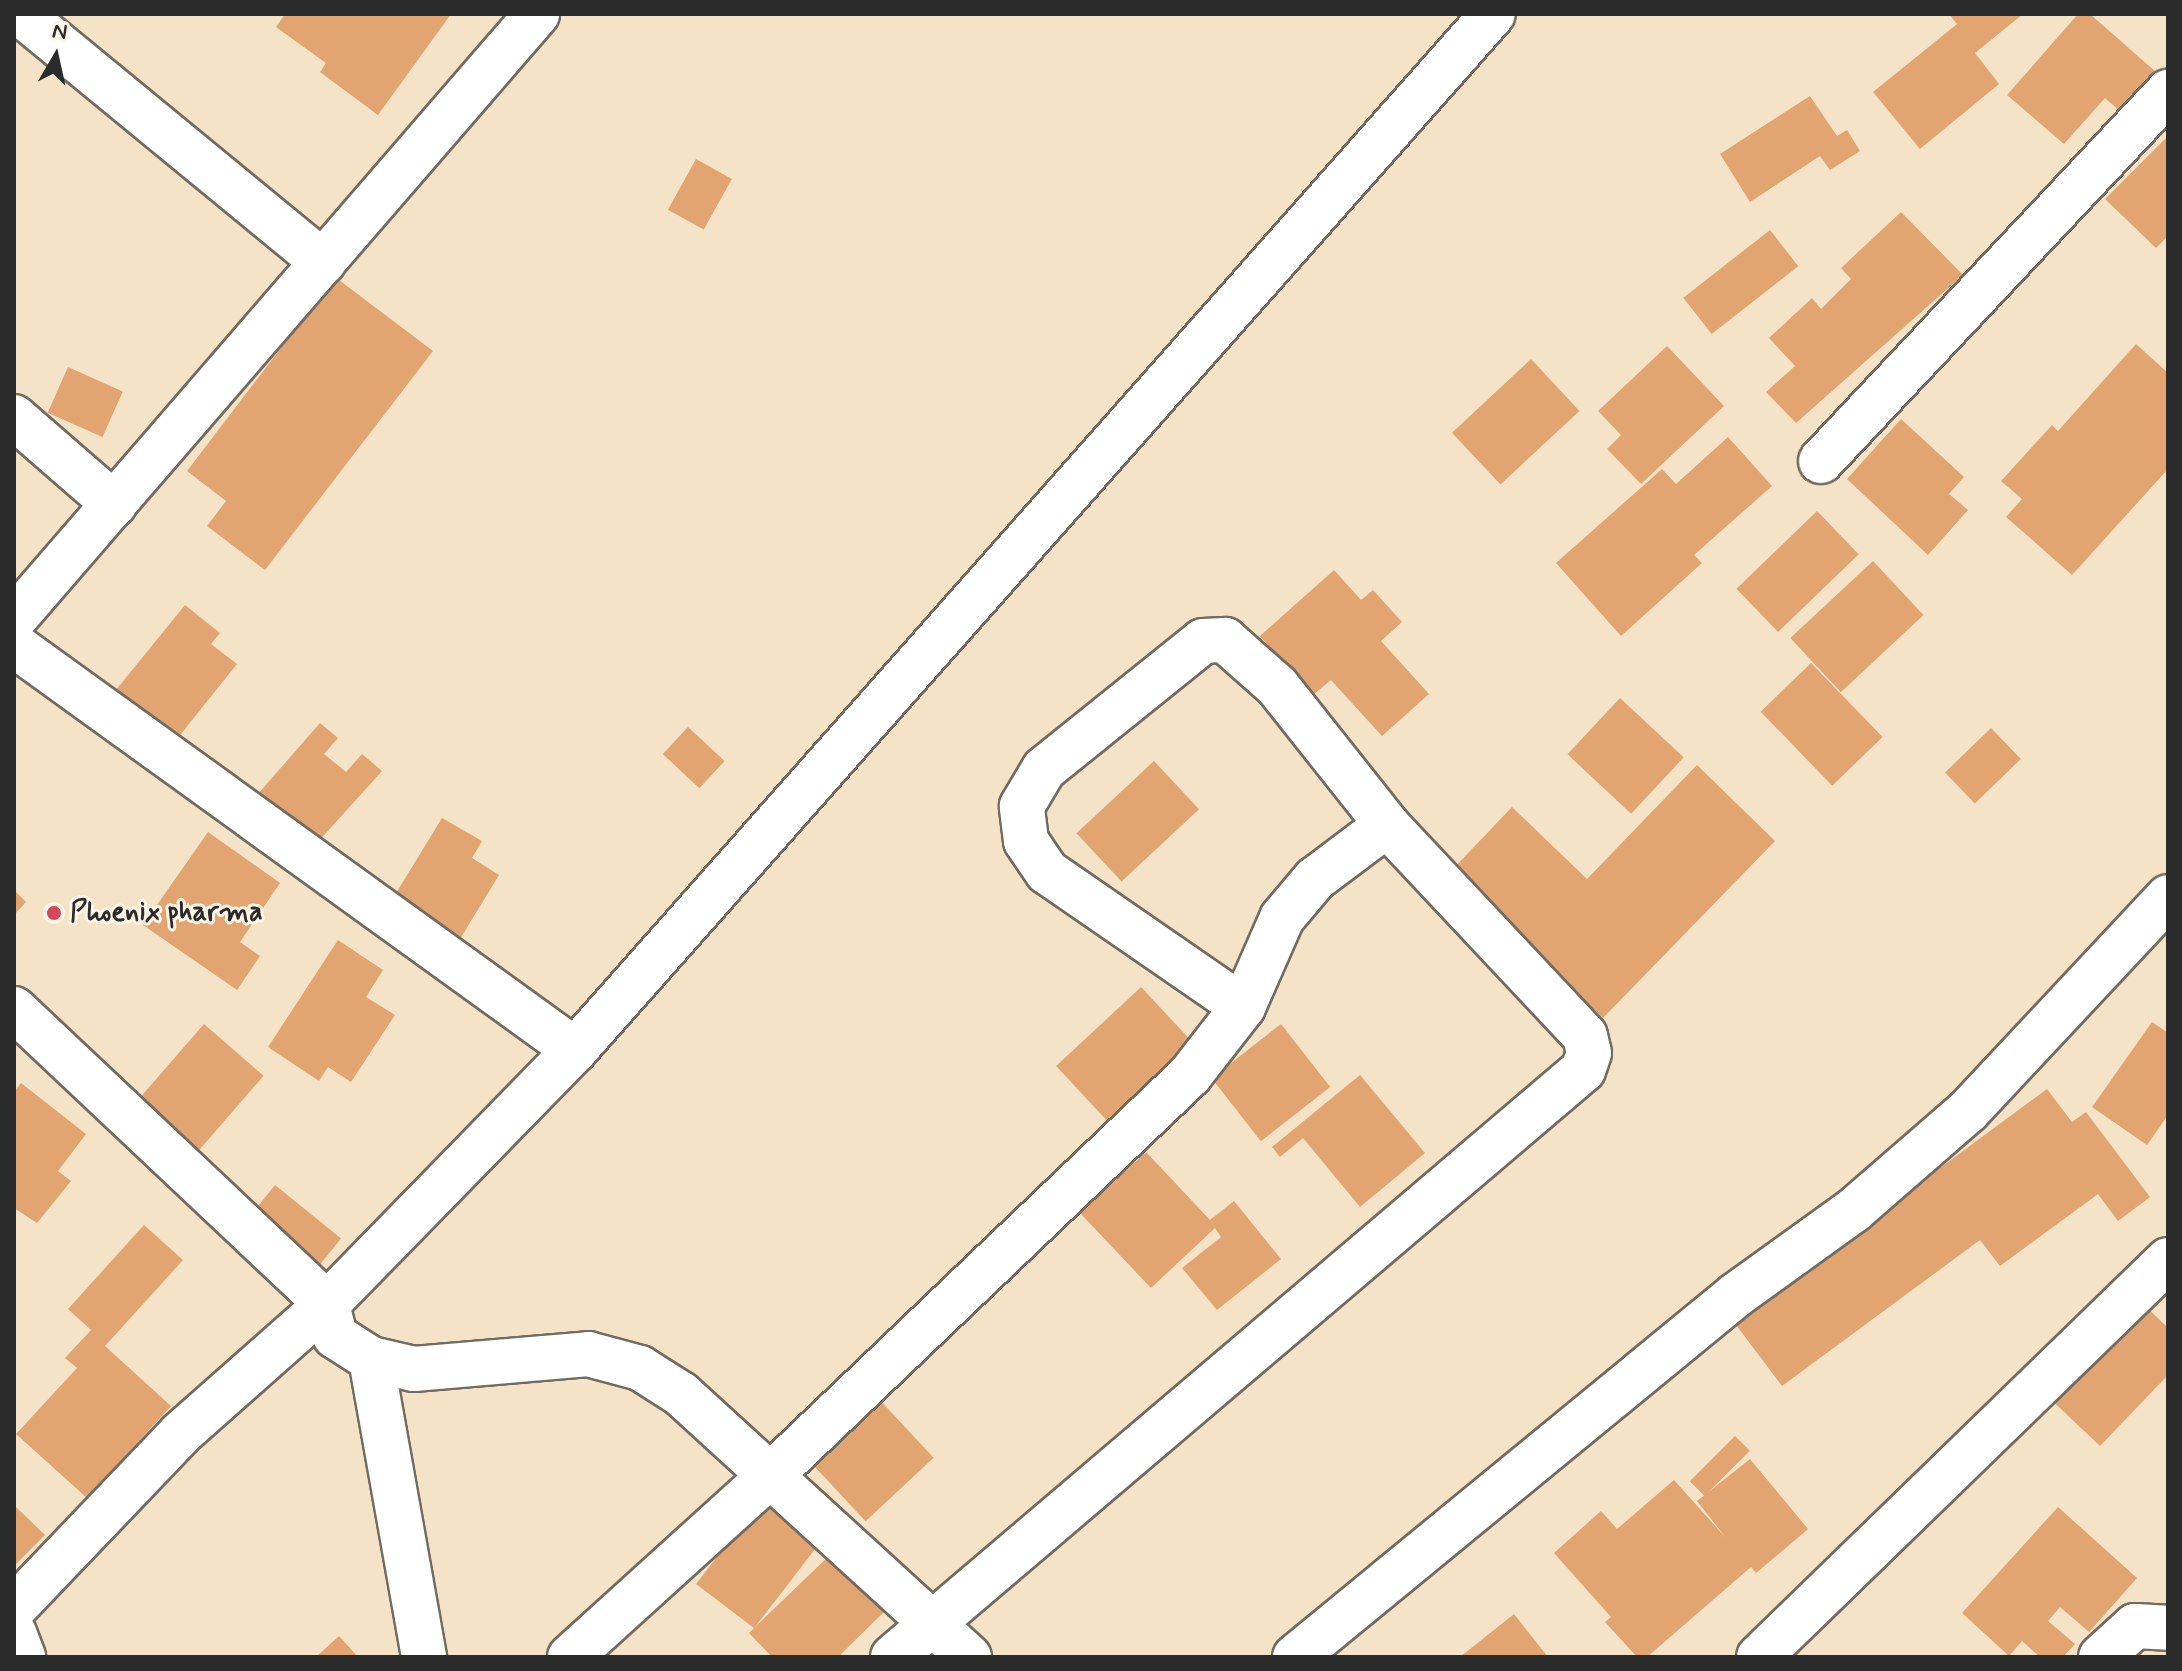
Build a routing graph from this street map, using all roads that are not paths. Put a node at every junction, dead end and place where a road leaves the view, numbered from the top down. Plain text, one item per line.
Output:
1 (21, 14) edge
2 (1493, 14) edge
3 (529, 17) edge
4 (2168, 92) edge
5 (323, 262) junction
6 (14, 417) edge
7 (1821, 461) dead end
8 (114, 504) junction
9 (14, 619) edge
10 (14, 645) edge
11 (1387, 825) junction
12 (2168, 897) edge
13 (1243, 1007) junction
14 (14, 1009) edge
15 (575, 1050) junction
16 (2168, 1260) edge
17 (327, 1304) junction
18 (371, 1359) junction
19 (771, 1475) junction
20 (14, 1608) edge
21 (933, 1620) junction
22 (2168, 1628) edge
23 (14, 1633) edge
24 (23, 1657) edge
25 (424, 1657) edge
26 (570, 1657) edge
27 (893, 1657) edge
28 (969, 1657) edge
29 (1295, 1657) edge
30 (1759, 1657) edge
31 (2101, 1657) edge

1 - 5 street
2 - 15 street
3 - 5 street
4 - 7 street
5 - 8 street
6 - 8 street
8 - 9 street
10 - 15 street
11 - 13 street
11 - 13 street
11 - 21 street
12 - 29 street
13 - 19 street
14 - 17 street
15 - 17 street
16 - 30 street
17 - 18 street
17 - 20 street
18 - 19 street
18 - 25 street
19 - 21 street
19 - 26 street
21 - 27 street
21 - 28 street
22 - 31 street
23 - 24 street

